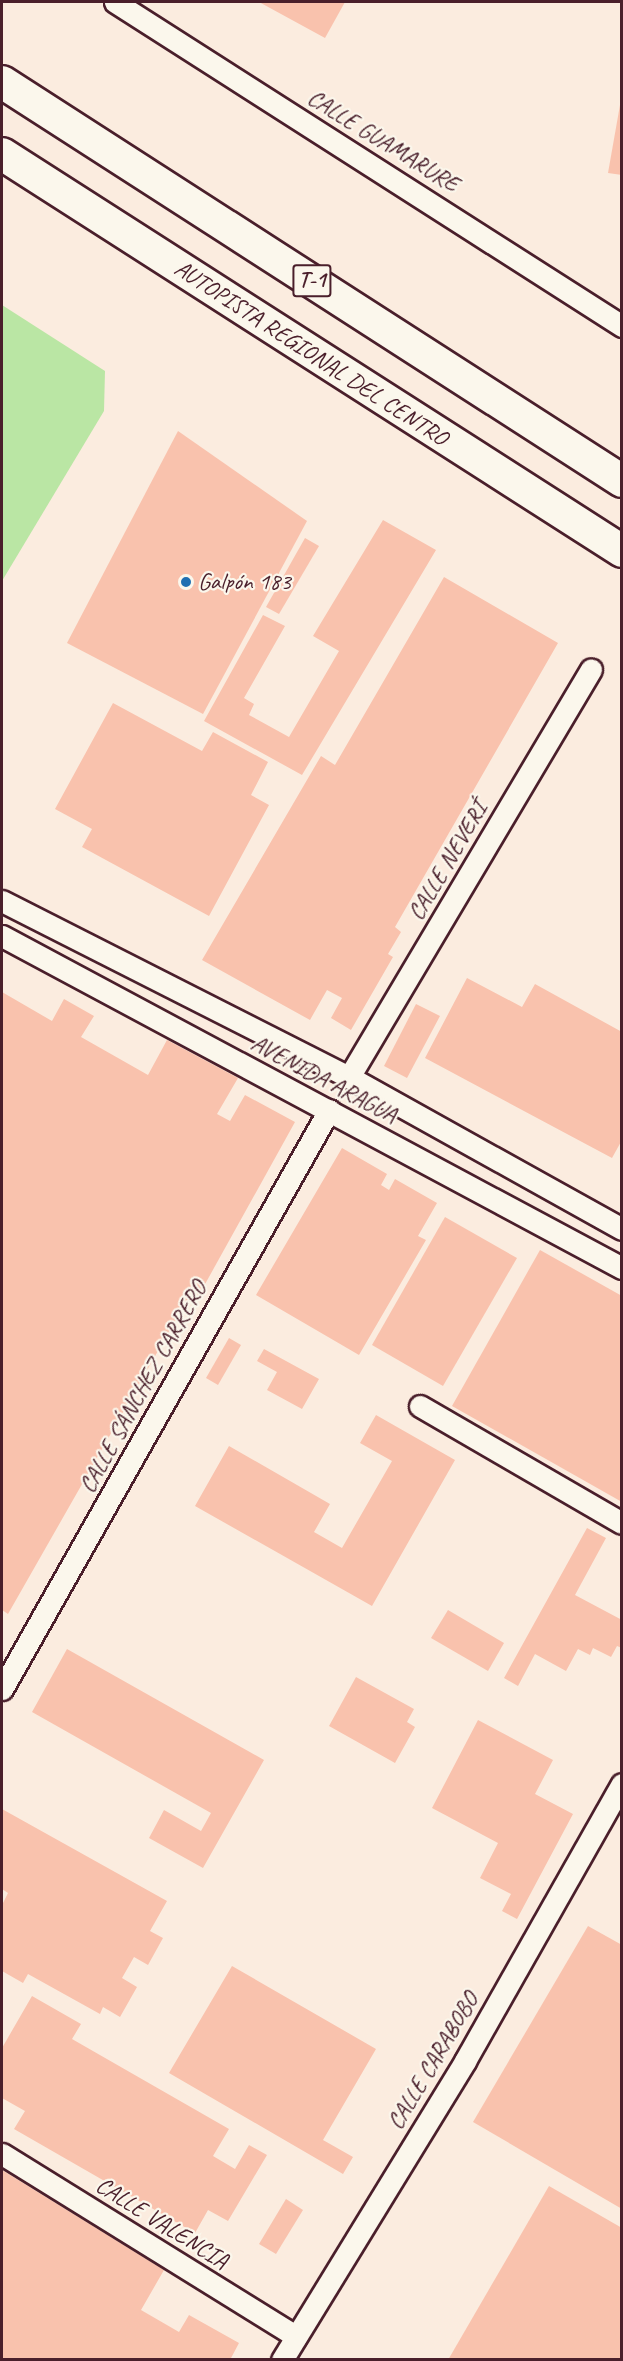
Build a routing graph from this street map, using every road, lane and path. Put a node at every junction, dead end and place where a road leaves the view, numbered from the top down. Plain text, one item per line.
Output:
1 (115, 2) edge
2 (2, 82) edge
3 (2, 154) edge
4 (621, 326) edge
5 (621, 481) edge
6 (621, 551) edge
7 (591, 670) dead end
8 (2, 901) edge
9 (2, 936) edge
10 (349, 1077) junction
11 (329, 1110) junction
12 (621, 1229) edge
13 (621, 1268) edge
14 (420, 1406) dead end
15 (621, 1523) edge
16 (2, 1689) edge
17 (621, 1784) edge
18 (2, 2154) edge
19 (296, 2336) junction
20 (282, 2360) edge

1 - 4 street, CALLE GUAMARURE
2 - 5 highway, T-1
3 - 6 highway, AUTOPISTA REGIONAL DEL CENTRO / T-1
7 - 10 street, CALLE NEVERÍ
8 - 10 street, AVENIDA ARAGUA
9 - 11 street, AVENIDA ARAGUA
10 - 12 street, AVENIDA ARAGUA
11 - 13 street, AVENIDA ARAGUA
11 - 16 street, CALLE SÁNCHEZ CARRERO
14 - 15 street
17 - 19 street, CALLE CARABOBO
18 - 19 street, CALLE VALENCIA
19 - 20 street, CALLE CARABOBO

